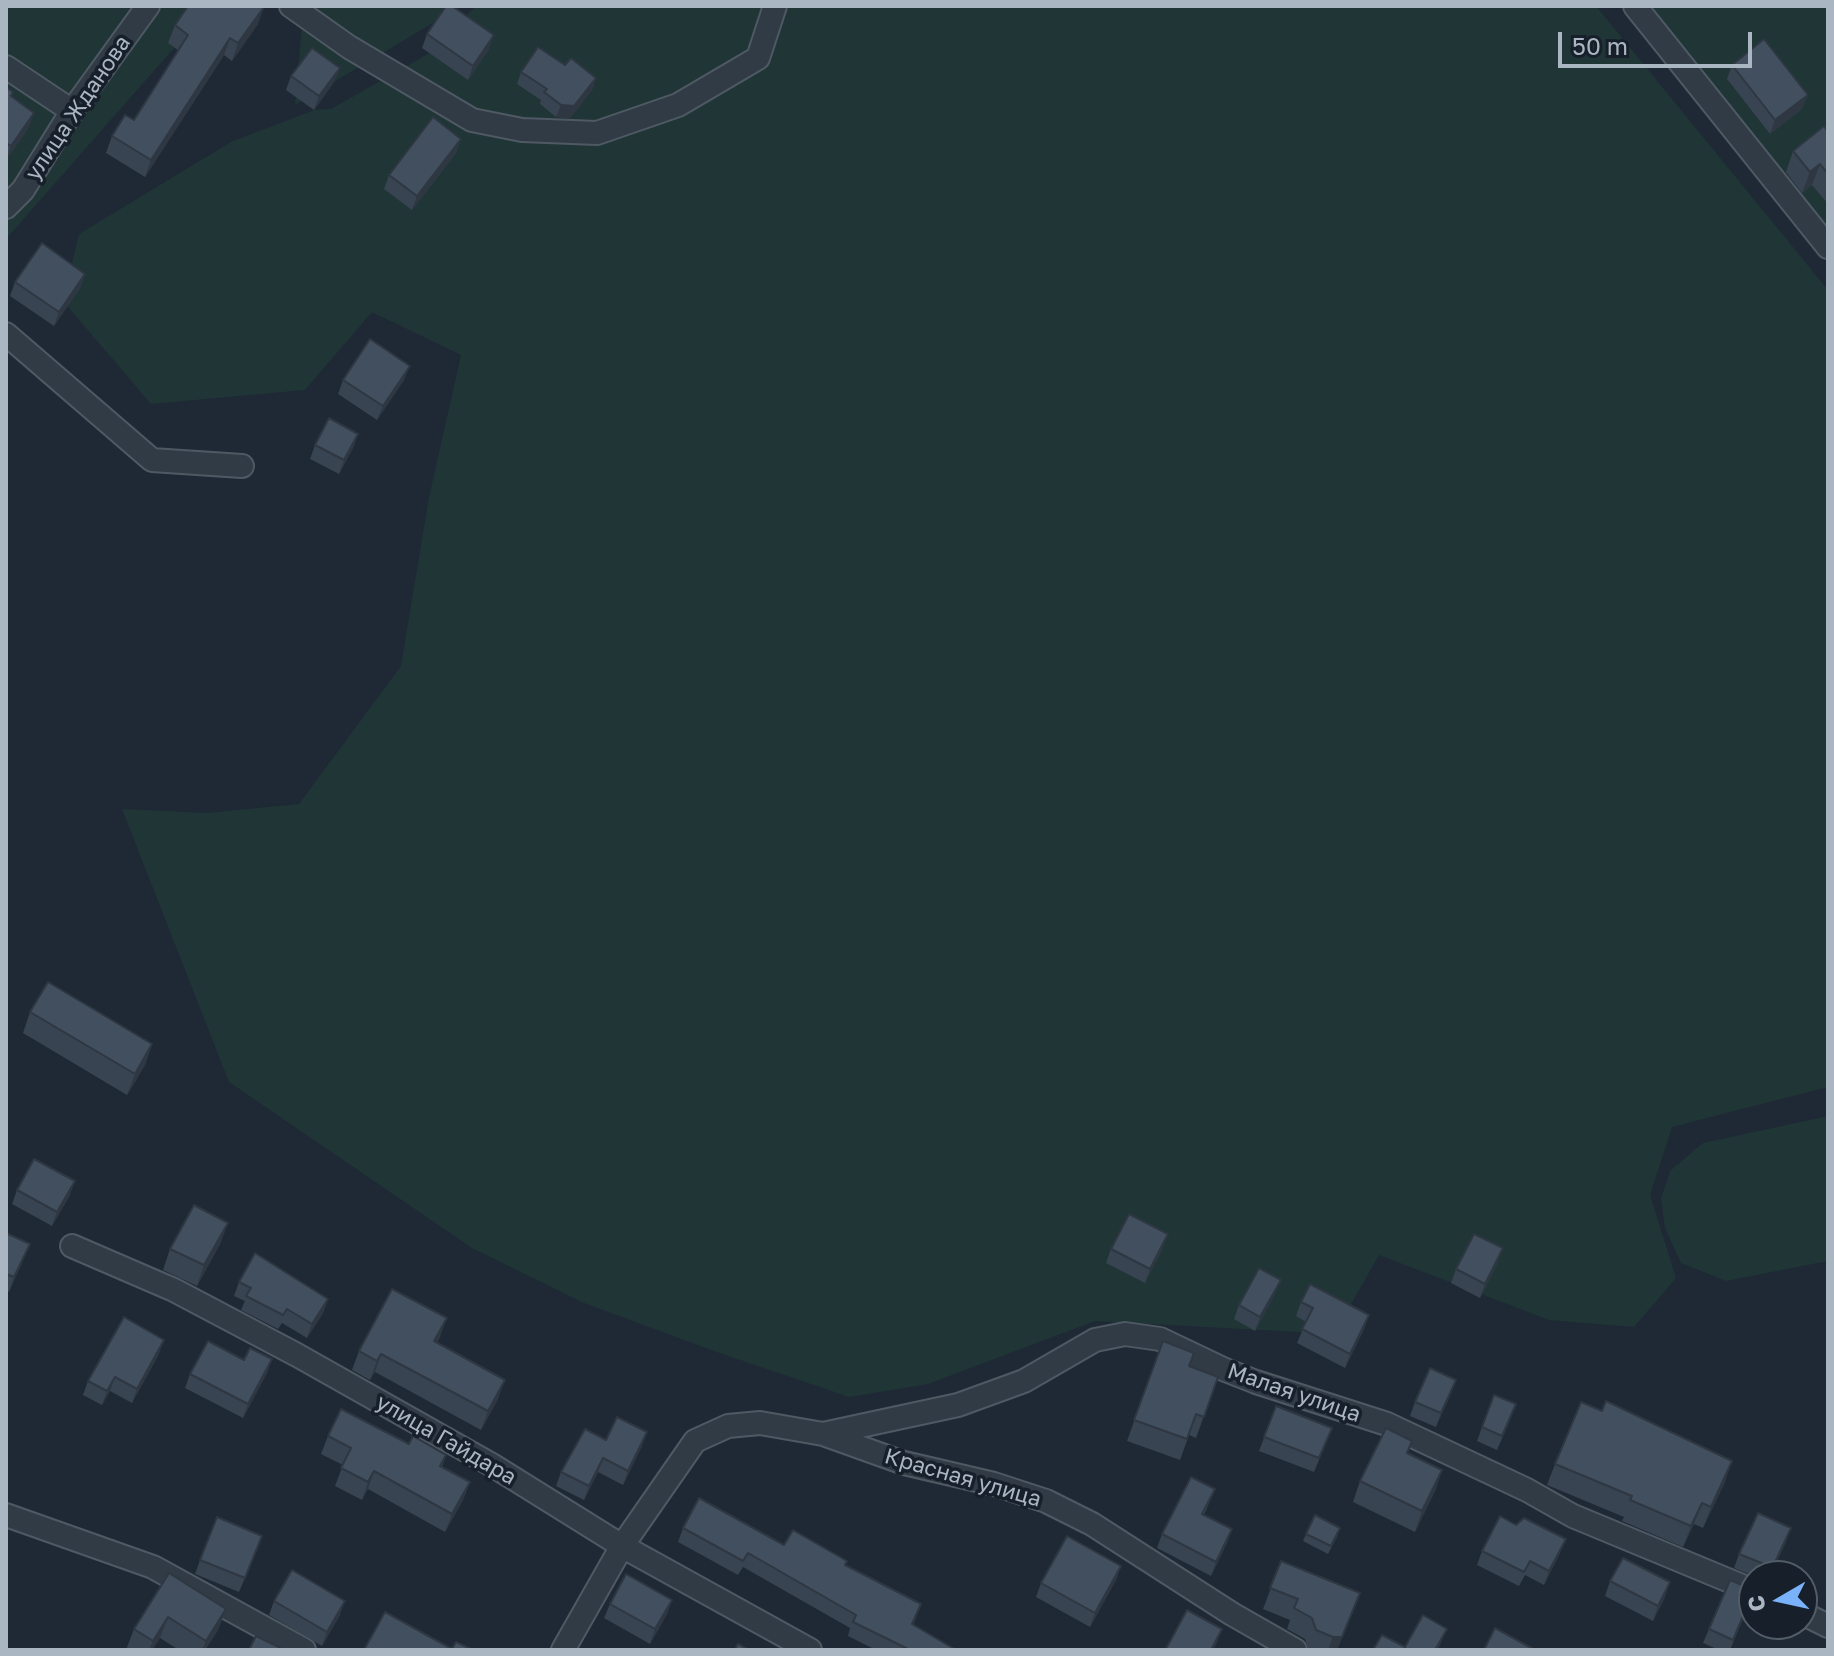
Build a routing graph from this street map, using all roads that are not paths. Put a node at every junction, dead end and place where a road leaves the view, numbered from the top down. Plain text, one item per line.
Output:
1 (148, 6) edge
2 (291, 6) edge
3 (775, 6) edge
4 (1635, 6) edge
5 (6, 67) edge
6 (72, 111) junction
7 (6, 207) edge
8 (1828, 247) edge
9 (6, 334) edge
10 (242, 466) dead end
11 (72, 1246) dead end
12 (823, 1434) junction
13 (6, 1515) edge
14 (622, 1546) junction
15 (1738, 1584) edge
16 (304, 1650) edge
17 (563, 1650) edge
18 (810, 1650) edge
19 (1295, 1650) edge

1 - 6 street, улица Жданова
2 - 3 street
4 - 8 street
5 - 6 street
6 - 7 street, улица Жданова
9 - 10 street
11 - 14 street, улица Гайдара
12 - 14 street, Красная улица
12 - 15 street, Малая улица
12 - 19 street, Красная улица
13 - 16 street
14 - 17 street
14 - 18 street, улица Гайдара

